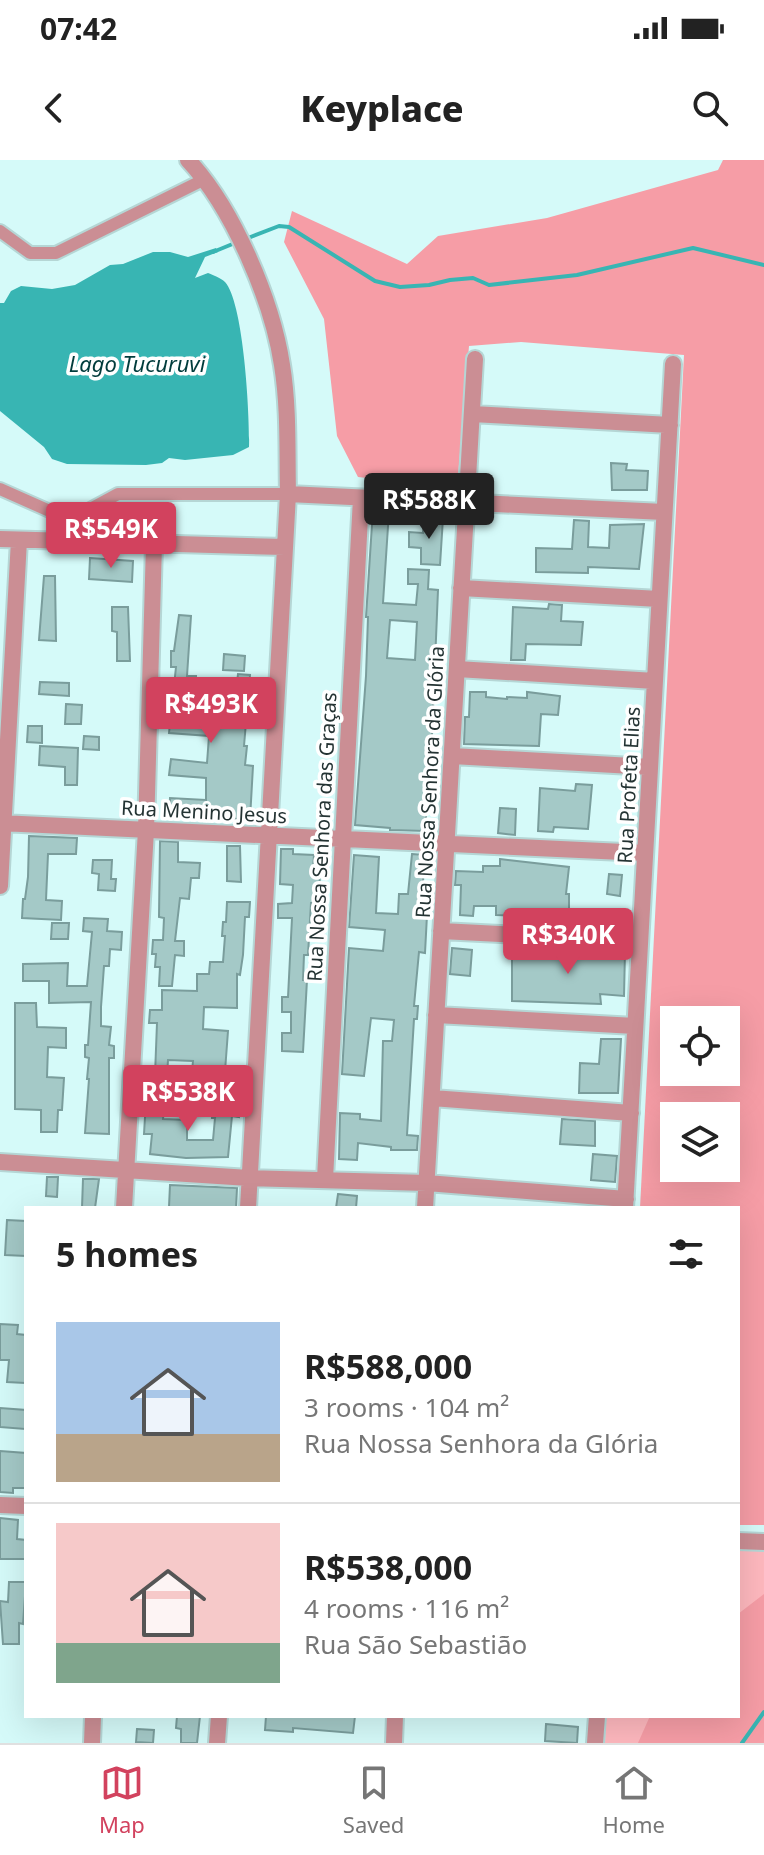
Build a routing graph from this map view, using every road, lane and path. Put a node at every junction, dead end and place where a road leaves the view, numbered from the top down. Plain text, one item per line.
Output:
1 (188, 160) edge
2 (205, 179) junction
3 (0, 231) edge
4 (475, 359) dead end
5 (673, 364) dead end
6 (472, 414) junction
7 (670, 425) junction
8 (0, 489) edge
9 (288, 494) junction
10 (361, 498) junction
11 (466, 503) junction
12 (664, 512) junction
13 (0, 539) edge
14 (19, 540) junction
15 (154, 544) junction
16 (285, 547) junction
17 (461, 588) junction
18 (659, 599) junction
19 (457, 669) junction
20 (655, 681) junction
21 (452, 756) junction
22 (650, 767) junction
23 (2, 823) edge
24 (146, 830) junction
25 (269, 835) junction
26 (341, 839) junction
27 (446, 843) junction
28 (645, 853) junction
29 (0, 886) edge
30 (441, 931) junction
31 (640, 941) junction
32 (436, 1015) junction
33 (635, 1026) junction
34 (432, 1098) junction
35 (631, 1113) junction
36 (0, 1162) edge
37 (126, 1169) junction
38 (249, 1178) junction
39 (325, 1179) junction
40 (427, 1183) junction
41 (626, 1204) edge
42 (124, 1206) edge
43 (248, 1206) edge
44 (425, 1206) edge
45 (0, 1505) edge
46 (24, 1506) edge
47 (740, 1541) edge
48 (764, 1542) edge
49 (93, 1718) edge
50 (219, 1718) edge
51 (395, 1718) edge
52 (597, 1718) edge
53 (92, 1743) edge
54 (217, 1743) edge
55 (394, 1743) edge
56 (595, 1743) edge

1 - 2 street
2 - 3 street
2 - 9 street
4 - 6 street, Rua Nossa Senhora da Glória
5 - 7 street, Rua Profeta Elias
6 - 7 street
6 - 11 street, Rua Nossa Senhora da Glória
7 - 12 street, Rua Profeta Elias
8 - 9 street
9 - 10 street
9 - 16 street
10 - 11 street
10 - 26 street, Rua Nossa Senhora das Graças
11 - 12 street
11 - 17 street, Rua Nossa Senhora da Glória
12 - 18 street, Rua Profeta Elias
13 - 14 street
14 - 15 street
14 - 23 street
15 - 16 street
15 - 24 street
16 - 25 street
17 - 18 street
17 - 19 street, Rua Nossa Senhora da Glória
18 - 20 street, Rua Profeta Elias
19 - 20 street
19 - 21 street, Rua Nossa Senhora da Glória
20 - 22 street, Rua Profeta Elias
21 - 22 street
21 - 27 street, Rua Nossa Senhora da Glória
22 - 28 street, Rua Profeta Elias
23 - 24 street, Rua Menino Jesus
23 - 29 street
24 - 25 street, Rua Menino Jesus
24 - 37 street
25 - 26 street, Rua Menino Jesus
25 - 38 street
26 - 27 street, Rua Menino Jesus
26 - 39 street, Rua Nossa Senhora das Graças
27 - 28 street, Rua Menino Jesus
27 - 30 street, Rua Nossa Senhora da Glória
28 - 31 street, Rua Profeta Elias
30 - 31 street
30 - 32 street, Rua Nossa Senhora da Glória
31 - 33 street, Rua Profeta Elias
32 - 33 street
32 - 34 street, Rua Nossa Senhora da Glória
33 - 35 street, Rua Profeta Elias
34 - 35 street
34 - 40 street, Rua Nossa Senhora da Glória
35 - 41 street, Rua Profeta Elias
36 - 37 street
37 - 38 street
37 - 42 street
38 - 39 street
38 - 43 street
39 - 40 street
40 - 41 street
40 - 44 street, Rua Nossa Senhora da Glória
45 - 46 street
47 - 48 street
49 - 53 street
50 - 54 street
51 - 55 street
52 - 56 street

